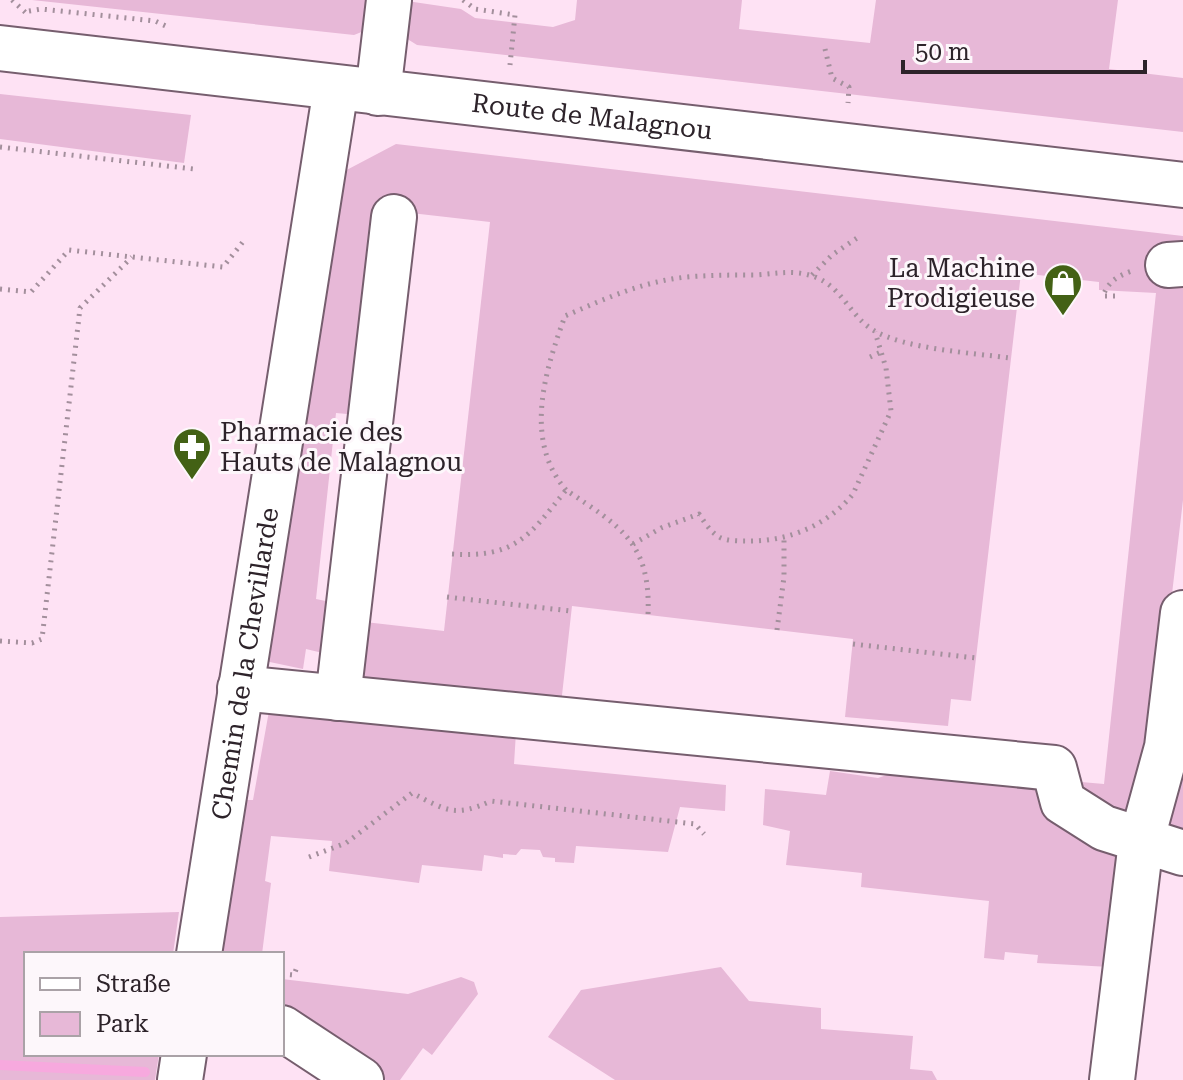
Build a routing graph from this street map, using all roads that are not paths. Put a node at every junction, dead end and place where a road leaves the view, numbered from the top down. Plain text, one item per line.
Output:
1 (389, 0) edge
2 (0, 48) edge
3 (336, 88) junction
4 (378, 93) junction
5 (1183, 185) edge
6 (394, 217) dead end
7 (1183, 613) edge
8 (240, 688) junction
9 (338, 698) junction
10 (1141, 842) junction
11 (1183, 853) edge
12 (199, 952) edge
13 (284, 1029) edge
14 (184, 1056) edge
15 (180, 1080) edge
16 (361, 1080) edge
17 (1112, 1080) edge

1 - 4 street
2 - 3 street, Route de Malagnou
3 - 4 street, Route de Malagnou
3 - 8 street, Chemin de la Chevillarde
4 - 5 street, Route de Malagnou
6 - 9 street
7 - 10 street
8 - 9 street
8 - 12 street, Chemin de la Chevillarde
9 - 10 street
10 - 11 street
10 - 17 street
13 - 16 street
14 - 15 street

